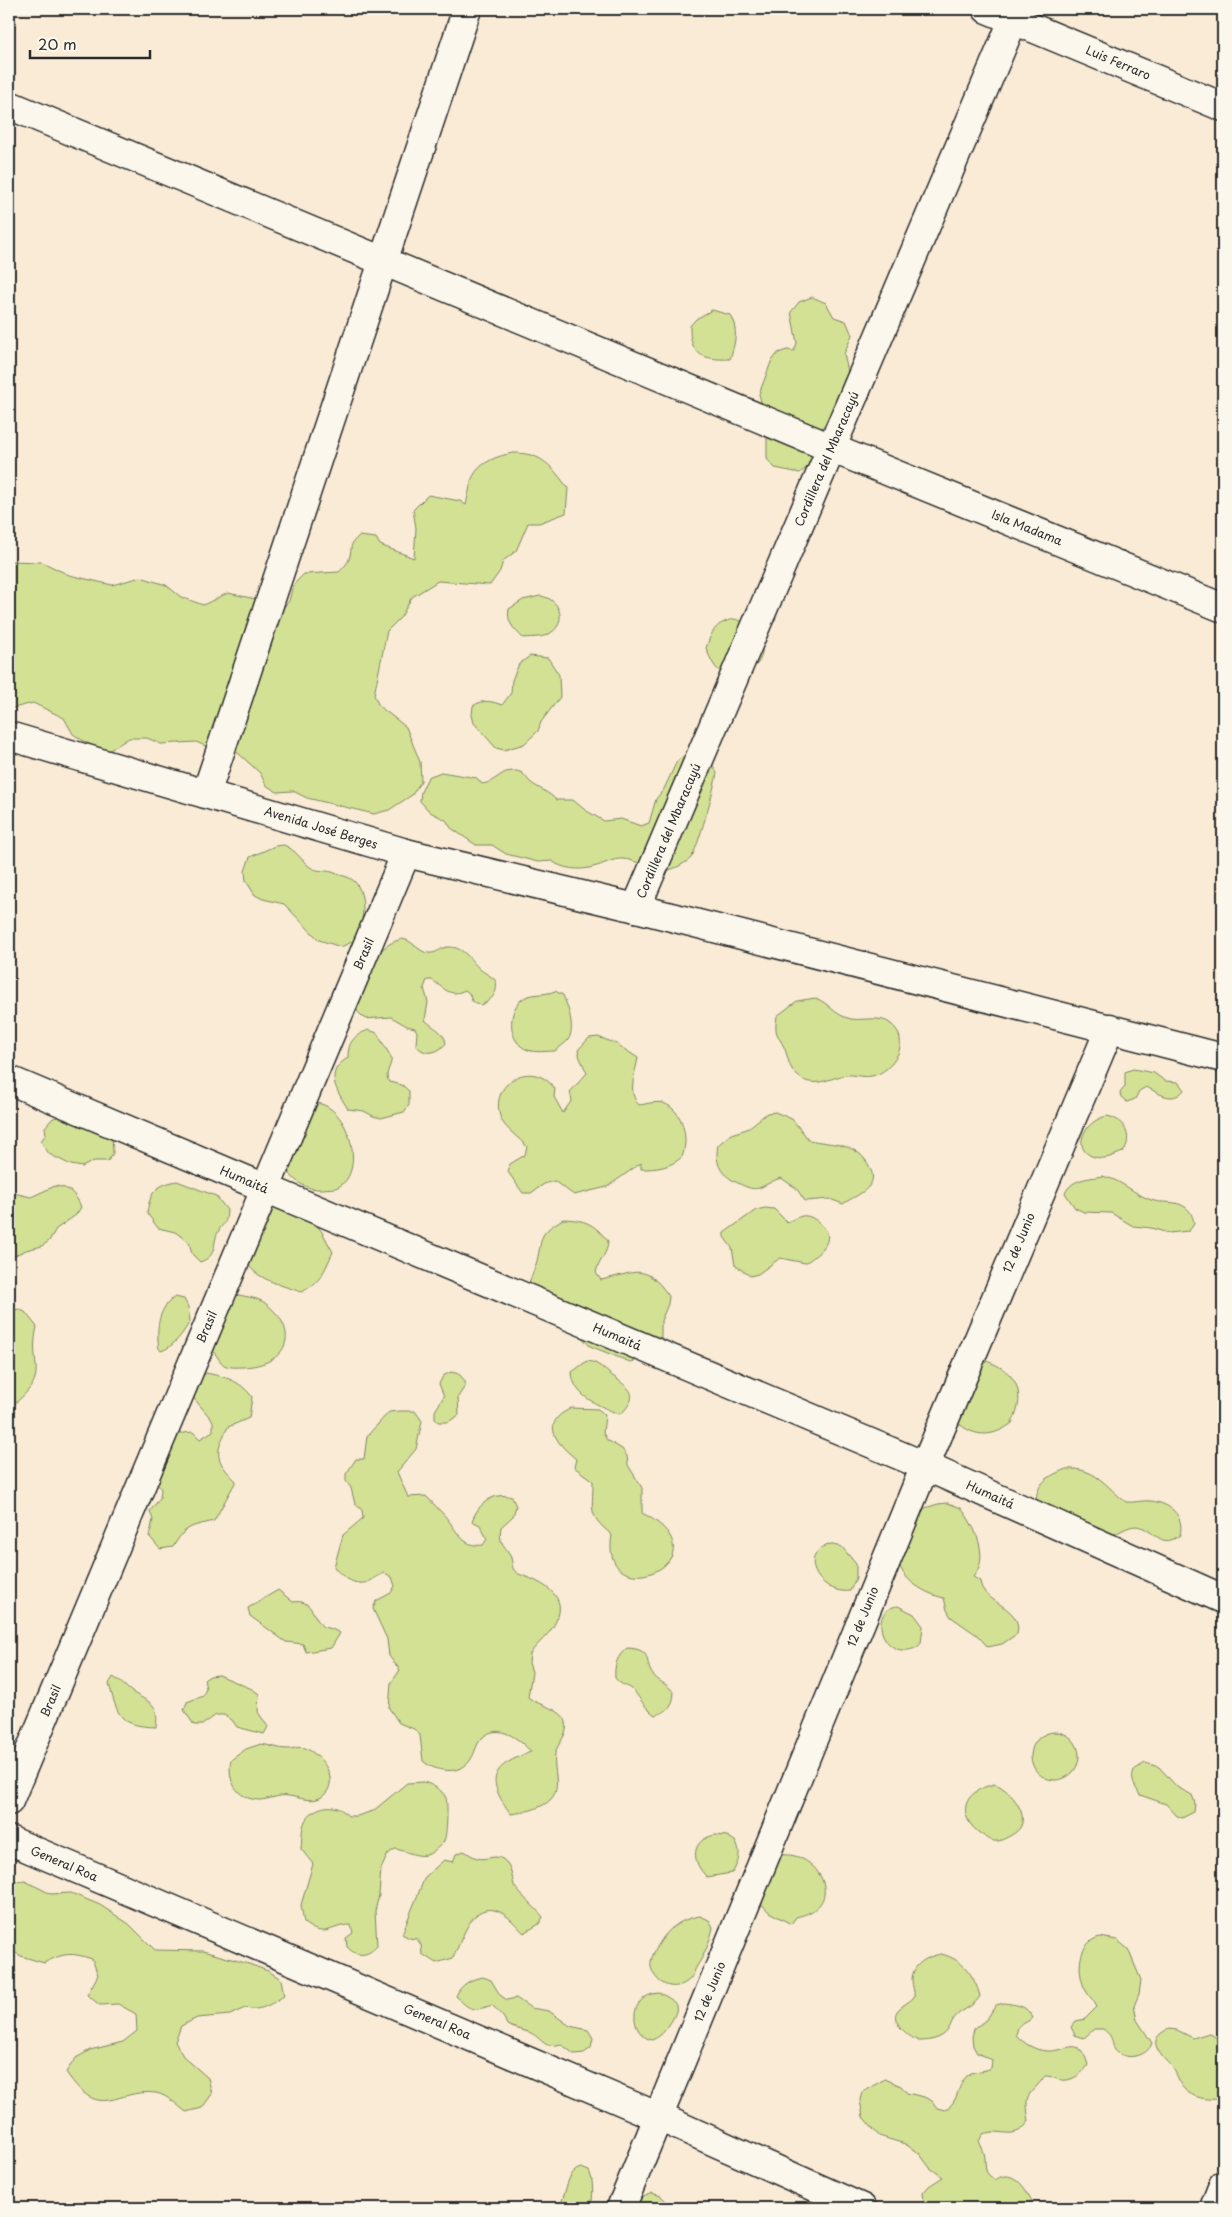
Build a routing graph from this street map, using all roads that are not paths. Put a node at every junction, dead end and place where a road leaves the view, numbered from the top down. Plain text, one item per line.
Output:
1 (467, 9) edge
2 (987, 9) edge
3 (1016, 14) edge
4 (9, 105) edge
5 (1223, 107) edge
6 (383, 261) junction
7 (831, 448) junction
8 (1223, 608) edge
9 (9, 736) edge
10 (206, 794) junction
11 (406, 853) junction
12 (636, 908) junction
13 (1110, 1028) junction
14 (1223, 1058) edge
15 (9, 1080) edge
16 (265, 1188) junction
17 (925, 1466) junction
18 (1223, 1599) edge
19 (9, 1801) edge
20 (9, 1840) edge
21 (660, 2117) junction
22 (1223, 2185) edge
23 (622, 2208) edge
24 (862, 2208) edge
25 (1214, 2208) edge

1 - 6 street
2 - 3 street, Luis Ferraro
3 - 5 street, Luis Ferraro
3 - 7 street, Cordillera del Mbaracayú
4 - 6 street, Isla Madama
6 - 7 street, Isla Madama
6 - 10 street
7 - 8 street, Isla Madama
7 - 12 street, Cordillera del Mbaracayú
9 - 10 street, Avenida José Berges
10 - 11 street, Avenida José Berges
11 - 12 street, Avenida José Berges
11 - 16 street, Brasil
12 - 13 street, Avenida José Berges
13 - 14 street, Avenida José Berges
13 - 17 street, 12 de Junio
15 - 16 street, Humaitá
16 - 17 street, Humaitá
16 - 19 street, Brasil
17 - 18 street, Humaitá
17 - 21 street, 12 de Junio
20 - 21 street, General Roa
21 - 23 street, 12 de Junio
21 - 24 street, General Roa
22 - 25 street

